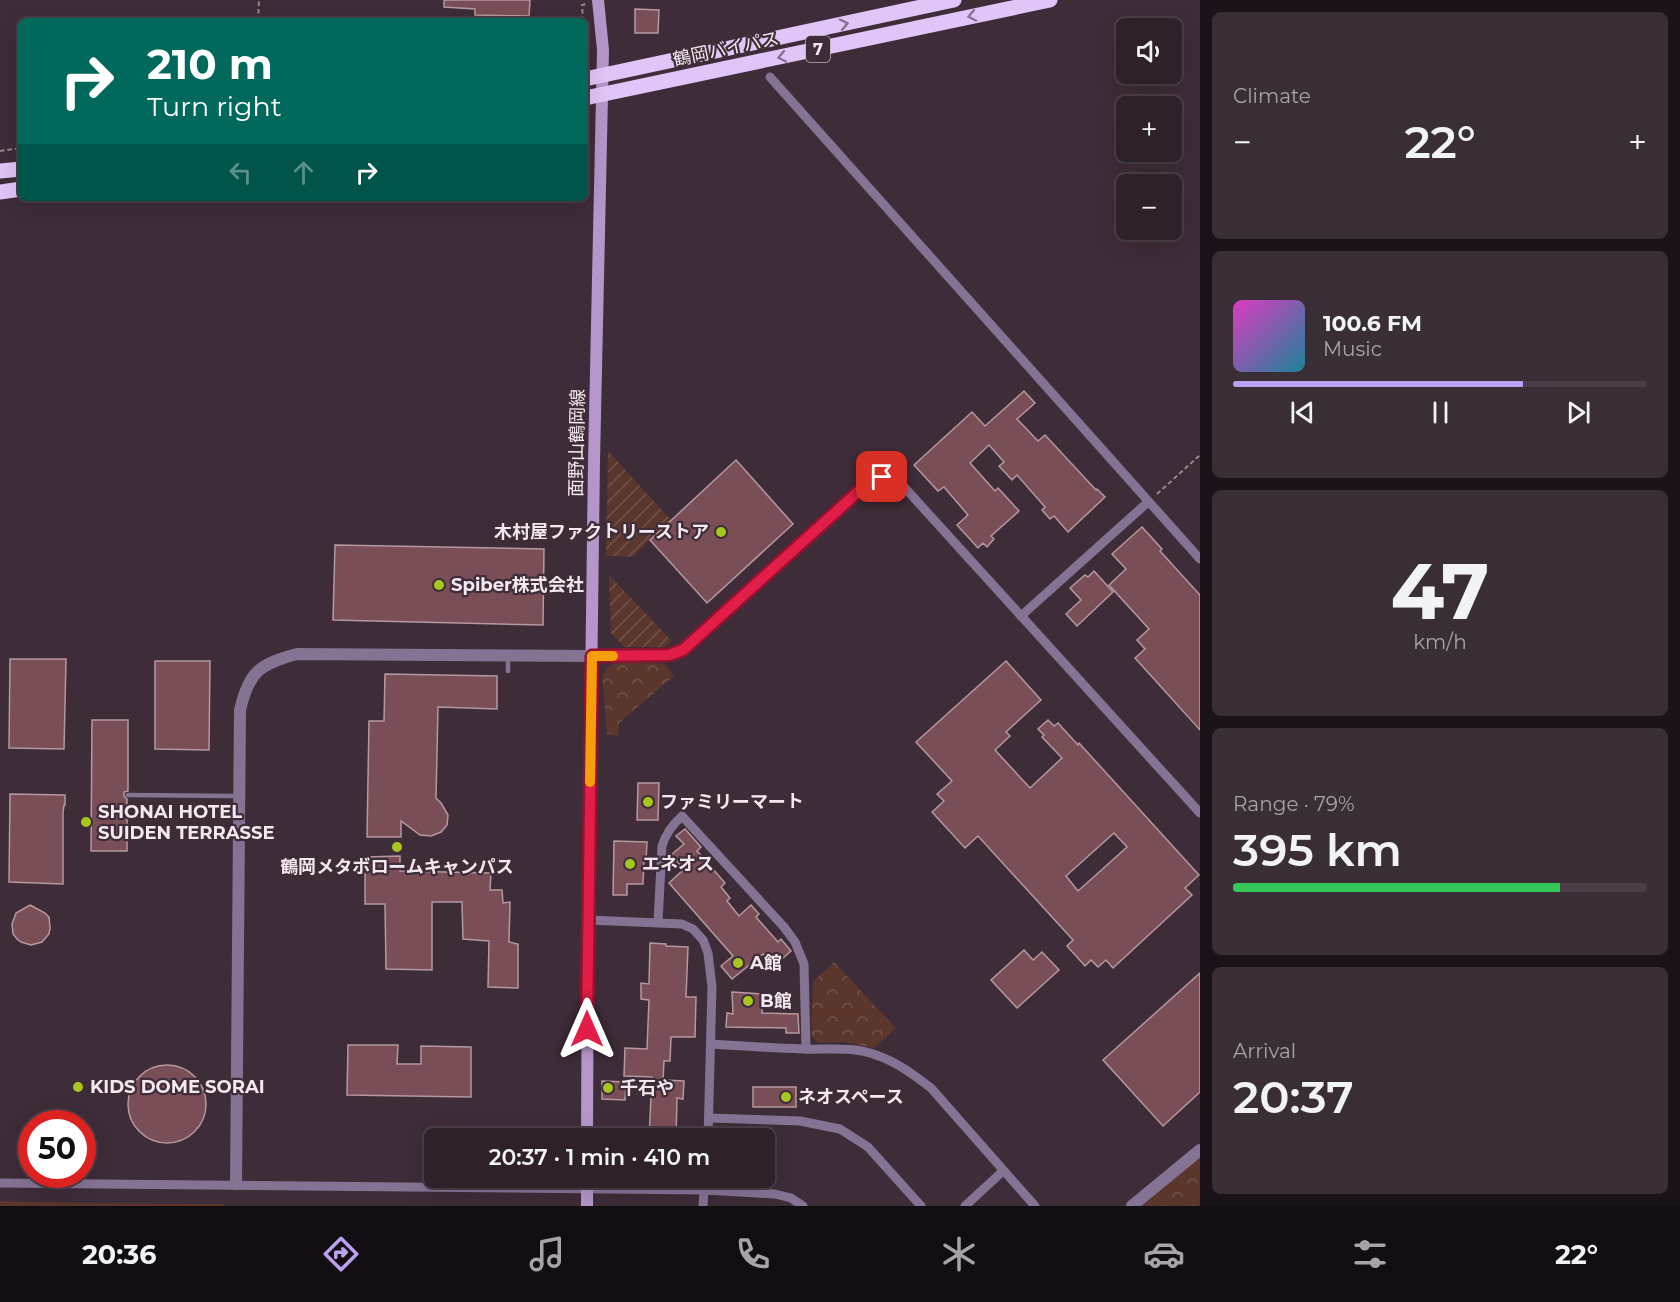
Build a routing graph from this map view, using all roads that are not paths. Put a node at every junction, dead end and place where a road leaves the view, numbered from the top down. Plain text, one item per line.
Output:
1 (598, 0) edge
2 (954, 0) edge
3 (1050, 0) edge
4 (602, 76) junction
5 (770, 76) dead end
6 (588, 78) edge
7 (602, 95) junction
8 (588, 97) edge
9 (18, 169) edge
10 (0, 171) edge
11 (18, 189) edge
12 (0, 192) edge
13 (1148, 502) junction
14 (1200, 559) edge
15 (1021, 616) junction
16 (508, 656) junction
17 (592, 656) junction
18 (508, 671) dead end
19 (128, 795) dead end
20 (239, 796) junction
21 (1200, 813) edge
22 (588, 920) junction
23 (658, 922) junction
24 (711, 1044) junction
25 (806, 1049) junction
26 (709, 1118) junction
27 (587, 1128) edge
28 (708, 1128) edge
29 (1200, 1150) edge
30 (1003, 1171) junction
31 (0, 1183) edge
32 (237, 1184) junction
33 (424, 1184) edge
34 (587, 1188) edge
35 (666, 1188) edge
36 (705, 1190) junction
37 (586, 1206) edge
38 (703, 1206) edge
39 (803, 1206) edge
40 (921, 1206) edge
41 (965, 1206) edge
42 (1035, 1206) edge
43 (1132, 1206) edge

1 - 4 main road, 面野山鶴岡線
4 -> 2 highway, 鶴岡バイパス / 7
3 -> 7 highway, 鶴岡バイパス / 7
4 - 6 highway, 鶴岡バイパス / 7
4 - 7 main road, 面野山鶴岡線
5 - 13 street
7 - 8 highway, 鶴岡バイパス / 7
7 - 17 main road, 面野山鶴岡線
9 - 10 highway
11 - 12 highway
13 - 14 street
13 - 15 street
15 - 17 street
15 - 21 street
16 - 17 street
16 - 18 lane
16 - 20 street
17 - 22 main road, 面野山鶴岡線
19 - 20 lane
20 - 32 street
22 - 23 street
22 - 27 main road, 面野山鶴岡線
23 - 24 street
23 - 25 street
24 - 25 street
24 - 26 street
25 - 30 street
26 - 28 street
26 - 40 street
29 - 43 street
30 - 41 street
30 - 42 street
31 - 32 street
32 - 33 street
34 - 37 main road
35 - 36 street
36 - 38 street
36 - 39 street

